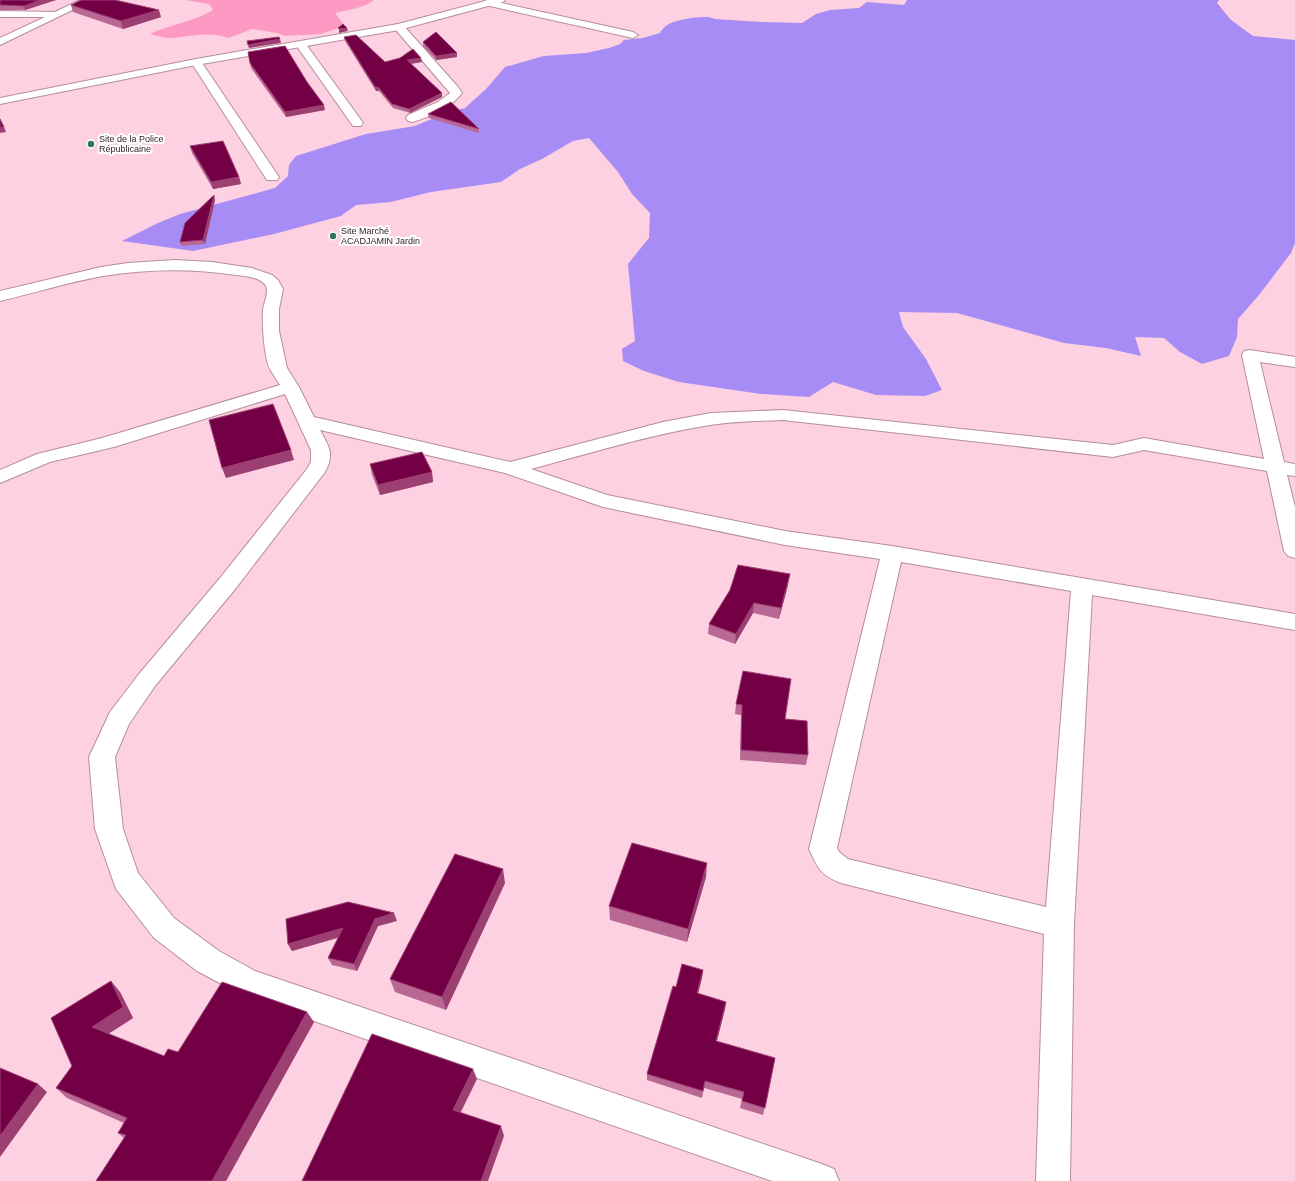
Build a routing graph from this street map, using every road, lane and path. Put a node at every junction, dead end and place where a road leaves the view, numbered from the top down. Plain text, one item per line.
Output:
1 (88, 0) edge
2 (500, 0) edge
3 (488, 3) junction
4 (0, 14) edge
5 (58, 14) junction
6 (399, 27) junction
7 (633, 35) dead end
8 (0, 42) edge
9 (301, 45) junction
10 (196, 62) junction
11 (0, 101) edge
12 (412, 118) dead end
13 (357, 123) dead end
14 (272, 177) dead end
15 (0, 296) edge
16 (1295, 362) edge
17 (290, 387) junction
18 (306, 422) junction
19 (1276, 467) junction
20 (510, 468) junction
21 (1295, 470) edge
22 (0, 477) edge
23 (1295, 551) edge
24 (892, 553) junction
25 (1082, 585) junction
26 (1295, 622) edge
27 (1060, 924) junction
28 (822, 1181) edge
29 (1053, 1181) edge

1 - 5 street
2 - 3 street
3 - 6 street
3 - 7 street
4 - 5 street
5 - 8 street
6 - 9 street
6 - 12 street
9 - 10 street
9 - 13 street
10 - 11 street
10 - 14 street
15 - 17 street
16 - 19 street
17 - 18 street
17 - 22 street
18 - 20 street
18 - 28 street
19 - 20 street
19 - 21 street
19 - 23 street
20 - 24 street
24 - 25 street
24 - 27 street
25 - 26 street
25 - 27 street
27 - 29 street

